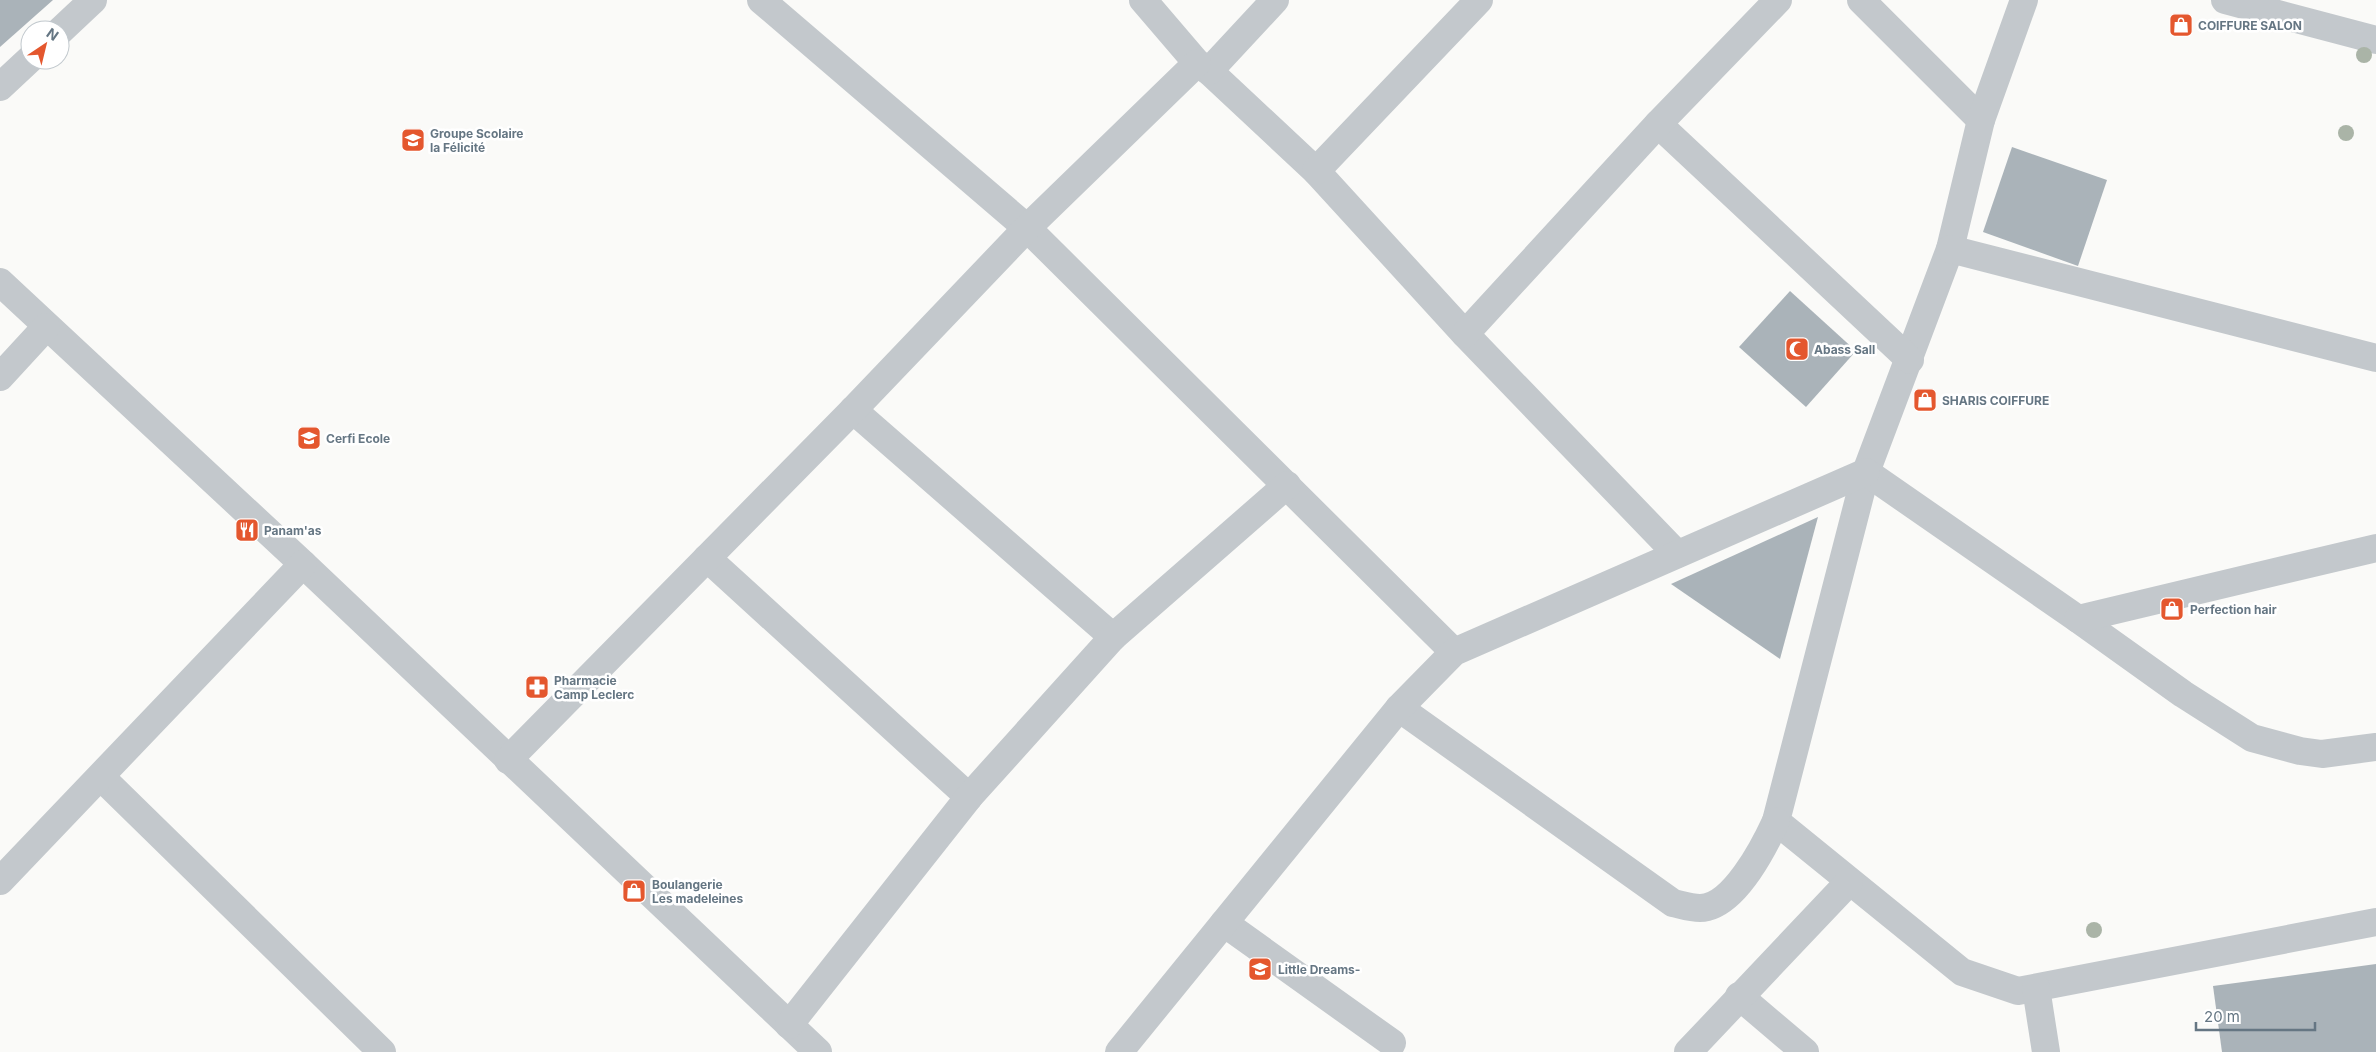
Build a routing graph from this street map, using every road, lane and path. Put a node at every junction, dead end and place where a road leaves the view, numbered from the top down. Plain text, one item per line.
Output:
1 (93, 0) edge
2 (761, 0) edge
3 (1142, 0) edge
4 (1275, 0) edge
5 (1479, 0) edge
6 (1778, 0) edge
7 (1861, 0) edge
8 (2024, 0) edge
9 (2225, 0) edge
10 (2290, 8) edge
11 (70, 22) edge
12 (2376, 40) edge
13 (1203, 67) junction
14 (20, 68) edge
15 (0, 87) edge
16 (1981, 120) junction
17 (1658, 124) junction
18 (1316, 171) junction
19 (1027, 228) junction
20 (1950, 250) junction
21 (0, 282) edge
22 (46, 326) junction
23 (1464, 334) junction
24 (2376, 358) edge
25 (1910, 360) junction
26 (0, 377) edge
27 (853, 410) junction
28 (1866, 472) junction
29 (1287, 486) junction
30 (2376, 548) edge
31 (1677, 554) junction
32 (707, 558) junction
33 (303, 564) junction
34 (2078, 619) junction
35 (1113, 637) junction
36 (1454, 652) junction
37 (1399, 708) junction
38 (2376, 747) edge
39 (508, 760) junction
40 (101, 777) junction
41 (969, 797) junction
42 (1776, 821) junction
43 (0, 881) edge
44 (1849, 882) junction
45 (2376, 922) edge
46 (1224, 923) junction
47 (2036, 988) junction
48 (1739, 996) junction
49 (789, 1025) junction
50 (1392, 1043) dead end
51 (382, 1052) edge
52 (818, 1052) edge
53 (1119, 1052) edge
54 (1688, 1052) edge
55 (1805, 1052) edge
56 (2046, 1052) edge

1 - 11 street
2 - 19 street
3 - 13 street
4 - 13 street
5 - 18 street
6 - 17 street
7 - 16 street
8 - 16 street
9 - 10 street
10 - 12 street
13 - 18 street
13 - 19 street
14 - 15 street
16 - 20 street
17 - 23 street
17 - 25 street
18 - 23 street
19 - 27 street
19 - 29 street
20 - 24 street
20 - 25 street
21 - 22 street
22 - 26 street
22 - 33 street
23 - 31 street
25 - 28 street
27 - 32 street
27 - 35 street
28 - 31 street
28 - 34 street
28 - 42 street
29 - 35 street
29 - 36 street
30 - 34 street
31 - 36 street
32 - 39 street
32 - 41 street
33 - 39 street
33 - 40 street
34 - 38 street
35 - 41 street
36 - 37 street
37 - 42 street
37 - 46 street
39 - 49 street
40 - 43 street
40 - 51 street
41 - 49 street
42 - 44 street
44 - 47 street
44 - 48 street
45 - 47 street
46 - 50 street
46 - 53 street
47 - 56 street
48 - 54 street
48 - 55 street
49 - 52 street

